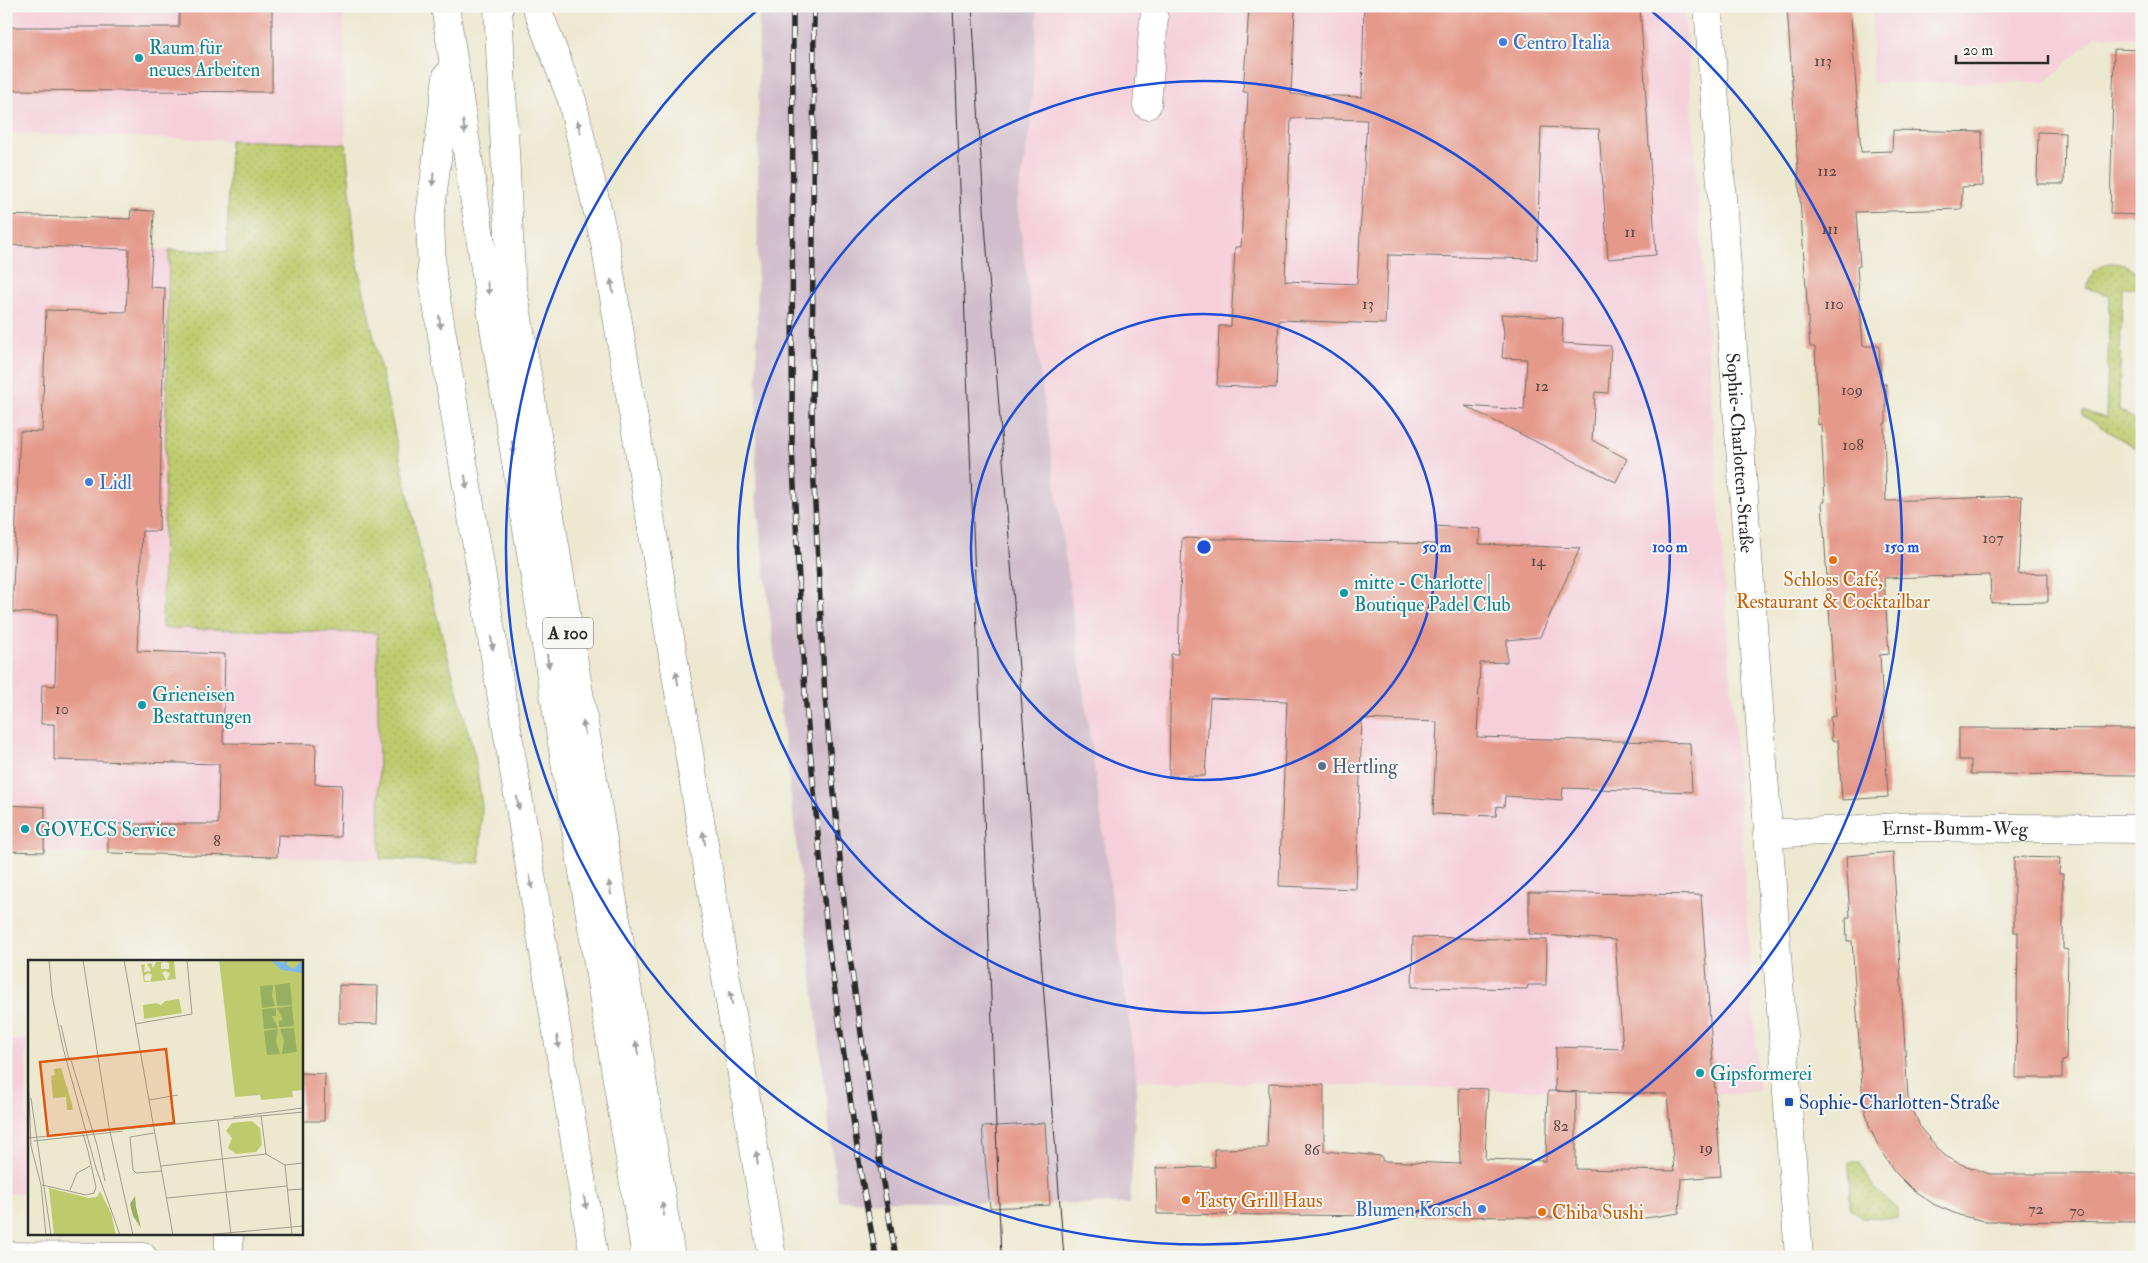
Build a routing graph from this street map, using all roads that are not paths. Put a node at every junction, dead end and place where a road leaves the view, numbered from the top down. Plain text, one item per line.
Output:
1 (445, 6) edge
2 (498, 6) edge
3 (536, 6) edge
4 (1708, 6) edge
5 (1154, 18) dead end
6 (452, 44) junction
7 (1147, 104) dead end
8 (2142, 829) edge
9 (1767, 834) junction
10 (229, 1236) edge
11 (6, 1256) edge
12 (120, 1257) edge
13 (143, 1257) edge
14 (229, 1257) edge
15 (594, 1257) edge
16 (646, 1257) edge
17 (671, 1257) edge
18 (772, 1257) edge
19 (1799, 1257) edge

1 - 6 main road, A 100
17 -> 2 main road, A 100
18 -> 3 main road
4 - 9 main road, Sophie-Charlotten-Straße
5 - 7 main road
6 -> 15 main road
6 -> 16 main road, A 100
8 - 9 main road, Ernst-Bumm-Weg
9 - 19 main road, Sophie-Charlotten-Straße
10 - 14 main road
11 - 12 main road
12 - 13 main road

